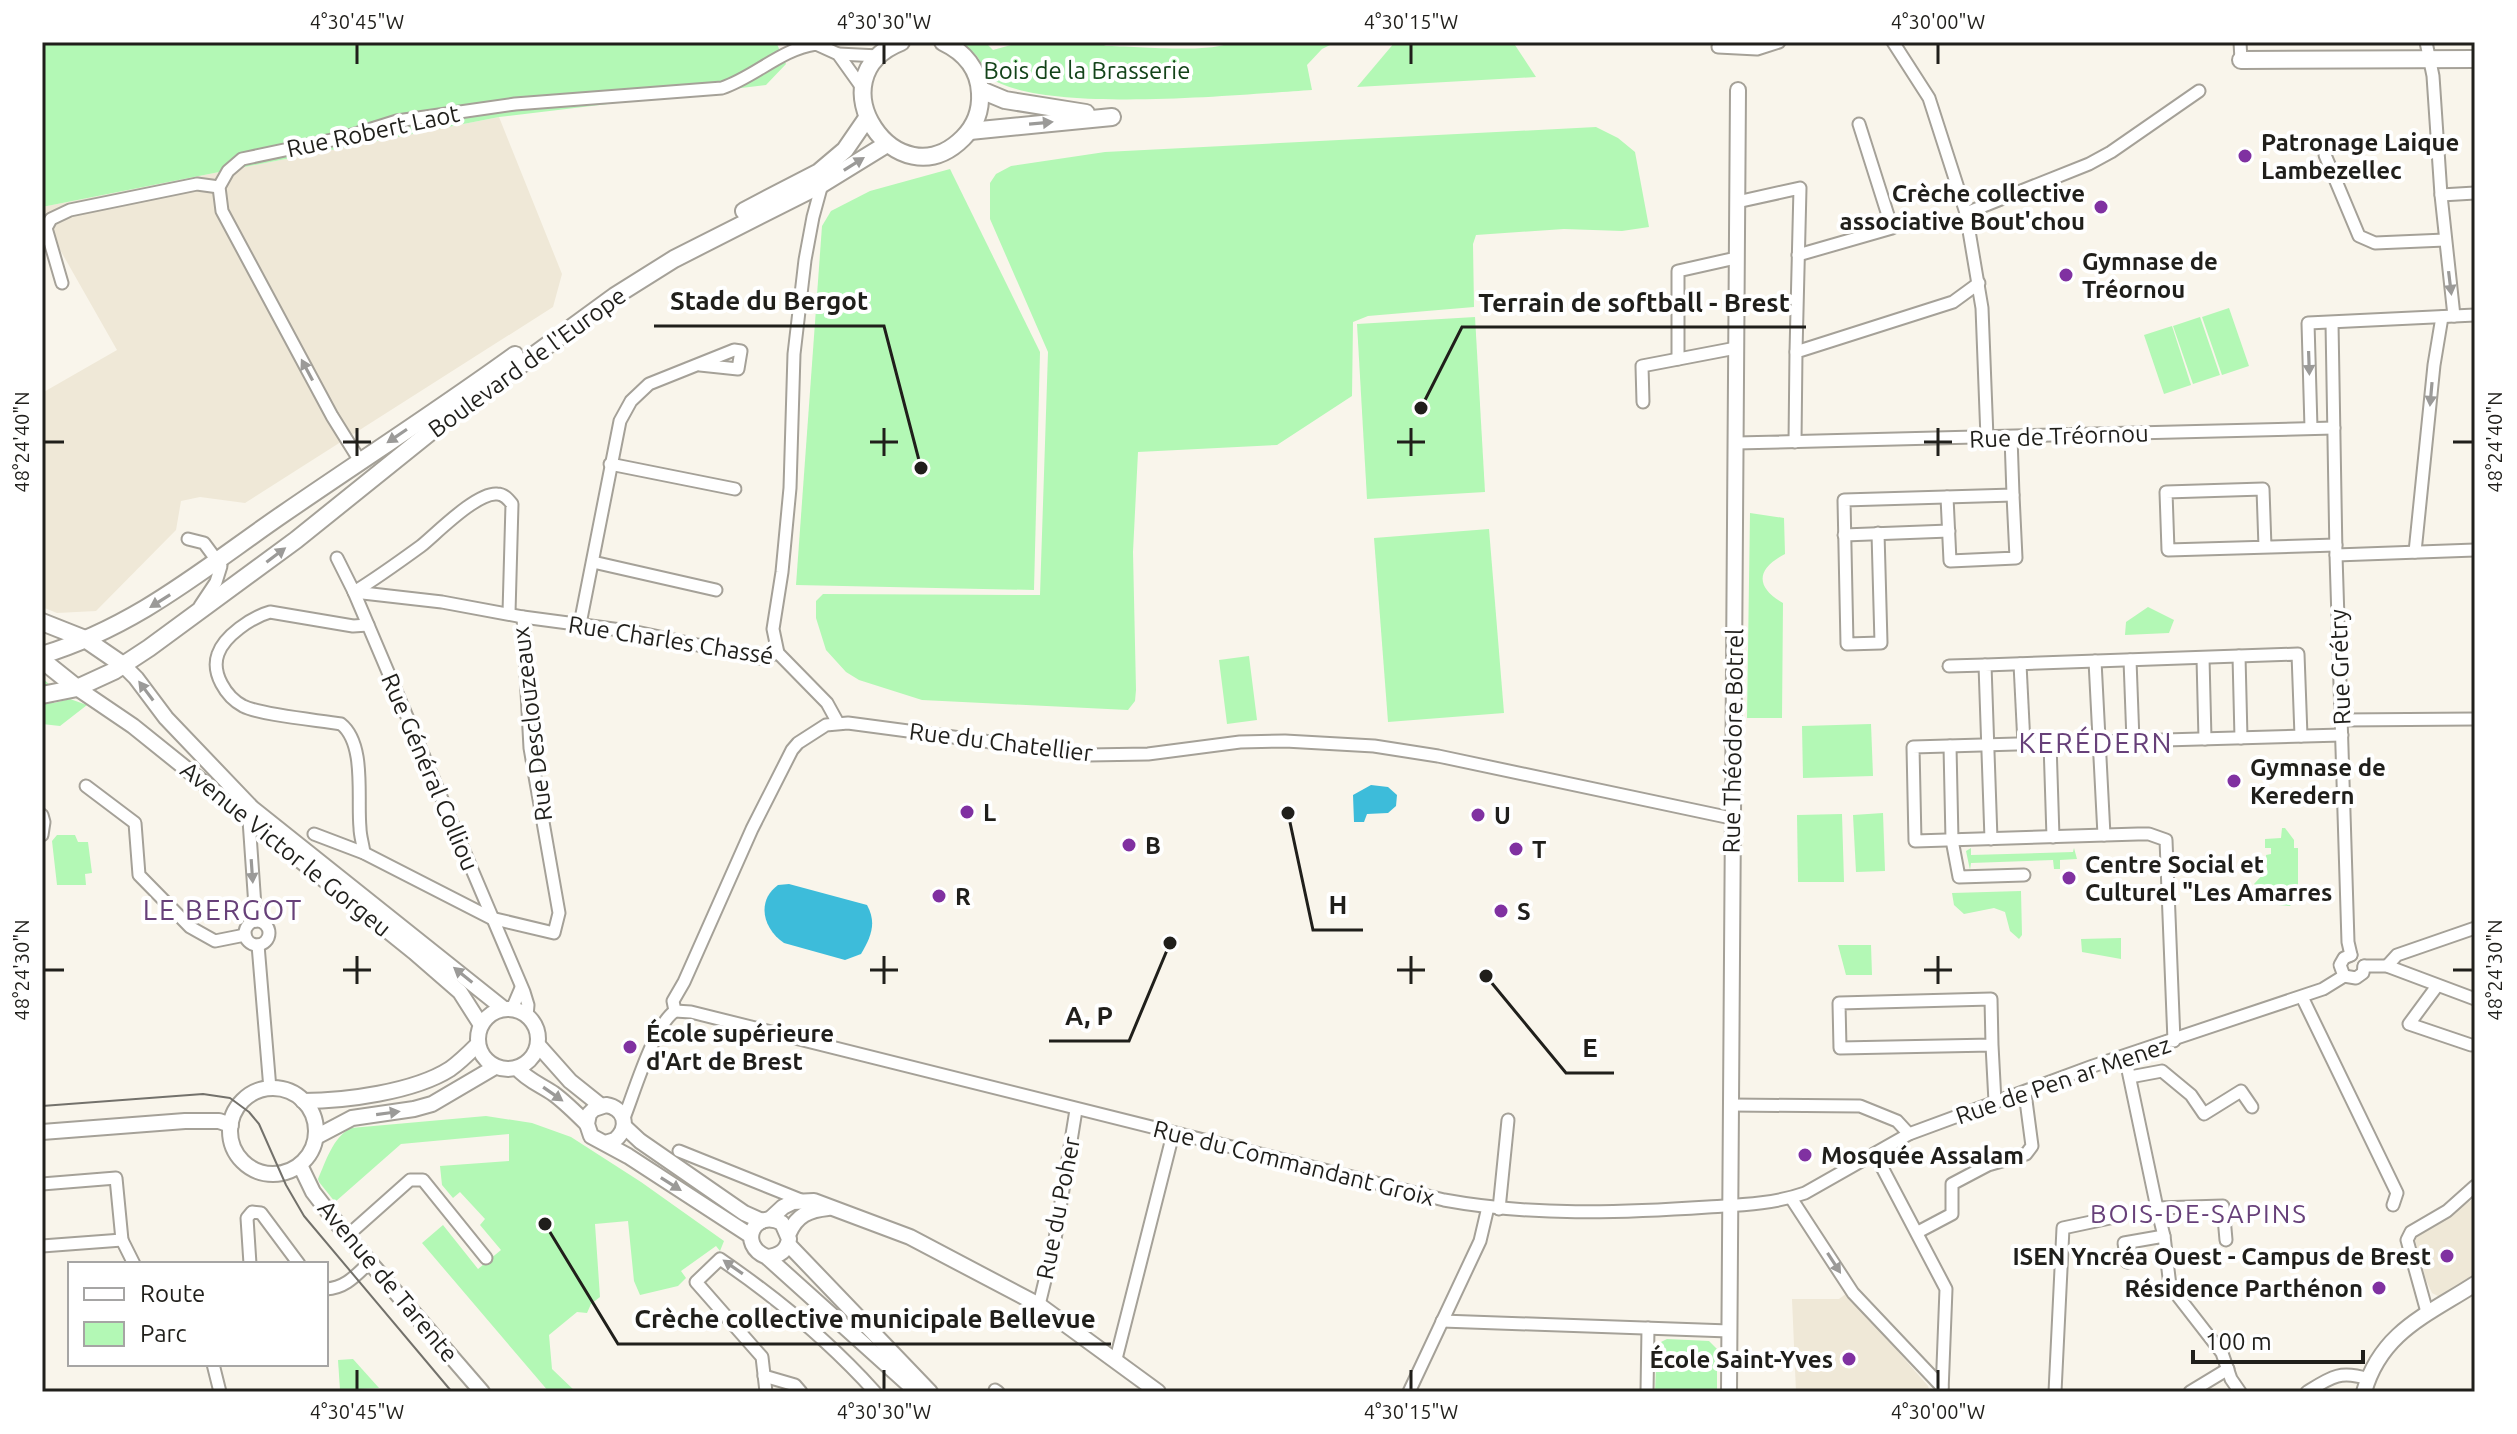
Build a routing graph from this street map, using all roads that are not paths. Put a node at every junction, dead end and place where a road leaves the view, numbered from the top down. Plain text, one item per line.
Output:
1 (943, 42) edge
2 (1779, 42) edge
3 (1893, 42) edge
4 (2240, 42) edge
5 (2426, 42) edge
6 (898, 43) edge
7 (1718, 47) dead end
8 (831, 48) edge
9 (879, 56) junction
10 (2429, 59) junction
11 (2475, 59) edge
12 (2241, 60) joint
13 (863, 89) junction
14 (981, 90) junction
15 (1738, 90) dead end
16 (2199, 91) dead end
17 (867, 118) junction
18 (1859, 124) dead end
19 (970, 131) junction
20 (887, 144) junction
21 (2325, 155) dead end
22 (822, 184) junction
23 (219, 187) junction
24 (2475, 193) edge
25 (2441, 195) junction
26 (795, 198) junction
27 (1737, 202) junction
28 (1966, 213) junction
29 (813, 217) junction
30 (2445, 240) junction
31 (1798, 255) junction
32 (1736, 258) junction
33 (62, 283) dead end
34 (1979, 283) junction
35 (2475, 315) edge
36 (2448, 317) junction
37 (2332, 323) junction
38 (1736, 348) junction
39 (1796, 352) junction
40 (1678, 359) junction
41 (700, 365) dead end
42 (1643, 402) dead end
43 (2311, 428) junction
44 (2334, 428) junction
45 (2011, 437) junction
46 (1987, 438) junction
47 (1795, 442) junction
48 (1736, 443) junction
49 (360, 461) junction
50 (610, 464) junction
51 (735, 489) dead end
52 (2013, 495) junction
53 (1947, 497) junction
54 (1949, 531) junction
55 (1878, 533) junction
56 (1844, 535) junction
57 (188, 539) dead end
58 (2265, 547) junction
59 (2336, 550) junction
60 (2475, 550) edge
61 (2415, 552) junction
62 (337, 558) dead end
63 (217, 559) junction
64 (593, 562) junction
65 (716, 590) dead end
66 (354, 592) junction
67 (509, 613) junction
68 (192, 617) junction
69 (523, 617) junction
70 (42, 622) edge
71 (580, 624) junction
72 (368, 625) junction
73 (85, 639) junction
74 (778, 653) junction
75 (2239, 656) junction
76 (42, 658) edge
77 (2203, 658) junction
78 (2130, 660) junction
79 (2095, 661) junction
80 (2020, 664) junction
81 (123, 665) junction
82 (1985, 665) junction
83 (1949, 666) dead end
84 (77, 688) junction
85 (42, 695) edge
86 (2475, 719) edge
87 (2341, 720) junction
88 (838, 723) junction
89 (2342, 735) junction
90 (2301, 736) junction
91 (2241, 738) junction
92 (2205, 739) junction
93 (2133, 741) junction
94 (2097, 742) junction
95 (2050, 743) junction
96 (2024, 744) junction
97 (1988, 745) junction
98 (1950, 746) junction
99 (86, 786) dead end
100 (42, 815) edge
101 (1731, 818) junction
102 (249, 820) junction
103 (314, 834) dead end
104 (42, 835) edge
105 (2104, 835) junction
106 (2053, 837) junction
107 (1991, 839) junction
108 (1952, 840) junction
109 (364, 853) junction
110 (2024, 875) dead end
111 (491, 918) junction
112 (256, 921) junction
113 (2475, 928) edge
114 (245, 935) junction
115 (258, 945) junction
116 (2351, 955) junction
117 (2364, 966) junction
118 (2387, 966) junction
119 (2344, 976) junction
120 (2437, 986) junction
121 (521, 988) junction
122 (2302, 997) junction
123 (2475, 999) edge
124 (508, 1009) junction
125 (675, 1011) junction
126 (527, 1016) junction
127 (481, 1025) junction
128 (2174, 1041) junction
129 (478, 1044) junction
130 (538, 1045) junction
131 (1992, 1045) junction
132 (2471, 1045) dead end
133 (2125, 1056) junction
134 (495, 1067) junction
135 (517, 1068) junction
136 (2130, 1077) junction
137 (634, 1087) junction
138 (270, 1089) junction
139 (2025, 1093) junction
140 (303, 1101) junction
141 (1995, 1102) junction
142 (606, 1105) junction
143 (1731, 1105) junction
144 (2252, 1107) dead end
145 (1076, 1110) junction
146 (1508, 1120) dead end
147 (624, 1122) junction
148 (587, 1124) junction
149 (231, 1125) junction
150 (42, 1132) edge
151 (1173, 1134) junction
152 (1909, 1134) junction
153 (316, 1137) junction
154 (605, 1143) junction
155 (679, 1151) dead end
156 (1875, 1154) junction
157 (298, 1172) junction
158 (42, 1184) edge
159 (2475, 1186) edge
160 (1791, 1198) junction
161 (801, 1200) junction
162 (2393, 1205) dead end
163 (1732, 1206) junction
164 (828, 1208) junction
165 (1493, 1208) junction
166 (2157, 1208) junction
167 (766, 1220) junction
168 (1918, 1232) junction
169 (347, 1236) junction
170 (751, 1236) junction
171 (2164, 1236) junction
172 (789, 1239) junction
173 (122, 1240) junction
174 (2226, 1240) dead end
175 (42, 1246) edge
176 (767, 1257) junction
177 (486, 1258) dead end
178 (133, 1262) edge
179 (250, 1262) edge
180 (298, 1262) edge
181 (370, 1262) junction
182 (2127, 1262) dead end
183 (2475, 1284) edge
184 (328, 1289) edge
185 (1039, 1305) junction
186 (2427, 1312) junction
187 (1442, 1321) junction
188 (1648, 1328) junction
189 (1729, 1331) junction
190 (1116, 1359) junction
191 (214, 1366) edge
192 (2228, 1369) junction
193 (764, 1376) junction
194 (2366, 1386) edge
195 (1943, 1390) edge
196 (220, 1392) edge
197 (482, 1392) edge
198 (766, 1392) edge
199 (801, 1392) edge
200 (875, 1392) edge
201 (917, 1392) edge
202 (930, 1392) edge
203 (1158, 1392) edge
204 (1409, 1392) edge
205 (1647, 1392) edge
206 (1729, 1392) edge
207 (2055, 1392) edge
208 (2190, 1392) edge
209 (2240, 1392) edge
210 (2307, 1392) edge

1 - 14 main road
2 - 7 street
3 - 28 street
4 - 12 street
5 - 10 street
6 - 9 main road
8 - 9 street, Rue Robert Laot
8 - 13 street
8 - 23 street, Rue Robert Laot
9 - 13 main road
10 - 11 main road
10 - 12 main road
10 - 25 street
13 - 17 main road
14 - 19 main road
19 -> 14 main road
15 - 27 street, Rue Théodore Botrel
16 - 28 street
17 - 20 main road
17 -> 49 main road, Boulevard de l'Europe
18 - 31 street
19 - 20 main road
22 -> 20 main road, Boulevard de l'Europe
21 - 30 street
22 - 26 main road, Boulevard de l'Europe
22 - 29 street
23 - 33 street
49 -> 23 street
24 - 25 street
25 - 30 street
26 - 29 street
68 -> 26 main road, Boulevard de l'Europe
27 - 31 street
27 - 32 street, Rue Théodore Botrel
28 - 34 street
29 - 74 street
30 -> 36 street
31 - 39 street
32 - 38 street, Rue Théodore Botrel
32 - 40 street
34 - 39 street
34 - 46 street
35 - 36 street
36 - 37 street
36 -> 61 street
37 -> 43 street
37 - 44 street, Rue Grétry
38 - 40 street
38 - 48 street, Rue Théodore Botrel
39 - 47 street
40 - 42 street
41 - 50 street
43 - 44 street, Rue de Tréornou
43 - 45 street, Rue de Tréornou
44 - 59 street, Rue Grétry
45 - 46 street, Rue de Tréornou
45 - 52 street
46 - 47 street, Rue de Tréornou
47 - 48 street, Rue de Tréornou
48 - 101 street, Rue Théodore Botrel
49 - 63 main road, Boulevard de l'Europe
50 - 51 street
50 - 64 street
52 - 53 street
52 - 54 street
53 - 54 street
53 - 56 street
54 - 55 street
55 - 56 street
55 - 56 street
57 - 63 street
58 - 58 street
58 - 59 street
59 - 61 street
59 - 87 street, Rue Grétry
60 - 61 street
62 - 66 street, Rue Général Colliou
63 - 68 street, Boulevard de l'Europe
63 -> 73 main road, Boulevard de l'Europe
64 - 65 street
64 - 71 street
66 - 67 street, Rue Desclouzeaux
66 - 67 street
66 - 72 street, Rue Général Colliou
67 - 69 street, Rue Desclouzeaux
68 - 81 main road, Boulevard de l'Europe
69 - 71 street, Rue Charles Chassé
69 - 111 street, Rue Desclouzeaux
70 - 73 main road
71 - 74 street, Rue Charles Chassé
72 - 109 street
72 - 111 street, Rue Général Colliou
73 - 76 main road, Boulevard de l'Europe
73 - 81 main road
74 - 88 street, Rue Charles Chassé
75 - 77 street
75 - 90 street
75 - 91 street
76 - 84 main road
77 - 78 street
77 - 92 street
78 - 79 street
78 - 93 street
79 - 80 street
79 - 94 street
80 - 82 street
80 - 96 street
81 - 84 main road, Boulevard de l'Europe
124 -> 81 street, Avenue Victor le Gorgeu
82 - 83 street
82 - 97 street
84 - 85 main road
84 - 102 street, Avenue Victor le Gorgeu
86 - 87 street
87 - 89 street, Rue Grétry
88 - 101 street, Rue du Chatellier
88 - 125 street
89 - 90 street
89 - 116 street, Rue Grétry
90 - 91 street
91 - 92 street
92 - 93 street
93 - 94 street
94 - 95 street
94 - 105 street
95 - 96 street
95 - 106 street
96 - 97 street
97 - 98 street
97 - 107 street
98 - 108 street
98 - 108 street
99 - 114 street
100 - 104 street
101 - 143 street, Rue Théodore Botrel
102 -> 112 street
102 - 127 street, Avenue Victor le Gorgeu
103 - 109 street
105 - 106 street
105 - 128 street
106 - 107 street
107 - 108 street
108 - 110 street
109 - 111 street
111 - 121 street, Rue Général Colliou
112 - 114 street
112 - 115 street
113 - 118 street
114 - 115 street
115 - 138 street
116 - 117 street
116 - 119 street
117 - 118 street
117 - 119 street
118 - 120 street
119 - 122 street, Rue de Pen ar Menez
120 - 123 street
120 - 132 street
121 - 124 street
121 - 126 street, Rue Général Colliou
122 - 128 street, Rue de Pen ar Menez
122 - 162 street
124 - 126 street, Avenue Victor le Gorgeu
124 - 127 street
125 - 137 street
125 - 145 street, Rue du Commandant Groix
126 - 130 street
127 - 129 street
128 - 133 street, Rue de Pen ar Menez
129 - 134 street
129 - 140 street
130 - 135 street
130 - 142 street
131 - 131 street
131 - 141 street
133 - 136 street
133 - 139 street, Rue de Pen ar Menez
134 - 135 street
153 -> 134 street
135 -> 148 street
136 - 144 street
136 - 166 street
137 - 142 street
137 - 147 street
138 - 140 street
138 - 149 street
139 - 141 street, Rue de Pen ar Menez
139 - 168 street
140 - 153 street
141 - 152 street, Rue de Pen ar Menez
142 - 147 street
142 - 148 street
143 - 152 street
143 - 163 street, Rue Théodore Botrel
145 - 151 street, Rue du Commandant Groix
145 - 185 street, Rue du Poher
146 - 165 street
147 - 154 street
147 - 167 street
148 - 154 street
149 - 150 street
149 - 157 street
151 - 165 street, Rue du Commandant Groix
151 - 190 street
152 - 156 street, Rue du Commandant Groix
153 - 157 street
154 -> 170 street
155 - 161 street
156 - 160 street, Rue du Commandant Groix
156 - 168 street
157 - 169 street, Avenue de Tarente
158 - 173 street
159 - 186 street
160 - 163 street, Rue du Commandant Groix
160 -> 195 street
161 - 164 street
161 - 167 street
163 - 165 street, Rue du Commandant Groix
163 - 189 street, Rue Théodore Botrel
164 - 172 street
164 - 185 street
165 - 187 street
166 - 171 street
166 - 174 street
166 - 207 street
167 - 170 street
167 - 172 street
168 - 195 street
169 - 177 street
169 - 181 street, Avenue de Tarente
170 - 176 street
171 - 182 street
171 - 192 street
172 - 176 street
172 - 202 street
173 - 175 street
173 - 178 street
176 - 201 street
179 - 180 street
181 - 184 street
181 - 197 street, Avenue de Tarente
183 - 186 street
185 - 190 street
186 - 194 street
187 - 188 street
187 - 204 street
188 - 189 street
188 - 205 street
189 - 206 street, Rue Théodore Botrel
190 - 203 street
191 - 196 street
192 - 208 street
192 - 209 street
193 - 198 street
193 - 199 street
200 -> 193 street
194 - 210 street

